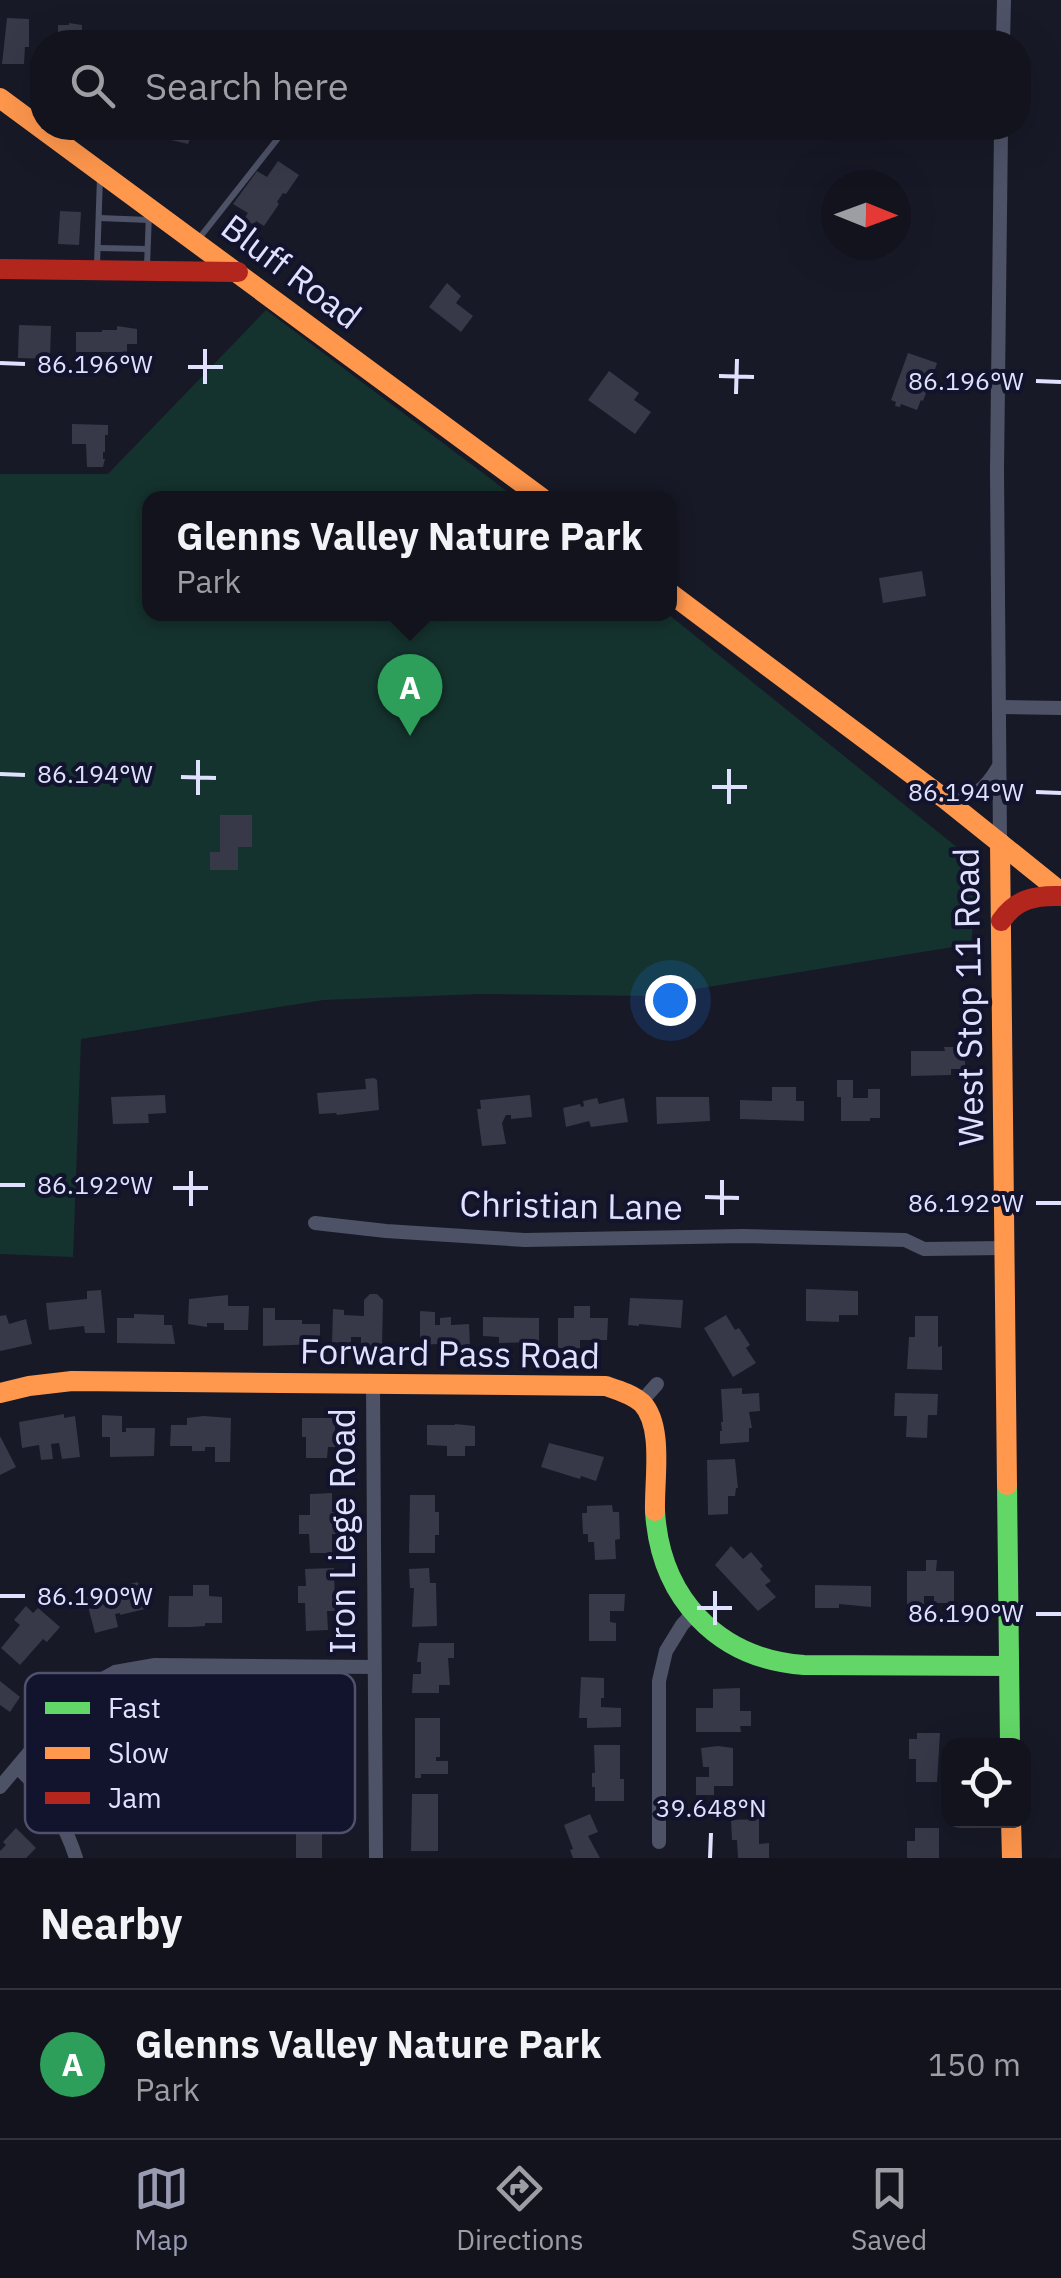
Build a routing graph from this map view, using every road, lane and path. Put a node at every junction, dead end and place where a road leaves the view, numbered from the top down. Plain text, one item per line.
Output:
1 (1004, 0) edge
2 (1003, 30) edge
3 (0, 98) edge
4 (30, 120) edge
5 (58, 140) edge
6 (276, 140) edge
7 (1001, 140) edge
8 (100, 171) junction
9 (149, 213) junction
10 (99, 218) junction
11 (197, 242) junction
12 (98, 248) junction
13 (147, 249) junction
14 (0, 269) edge
15 (97, 270) junction
16 (146, 271) junction
17 (238, 272) junction
18 (532, 491) edge
19 (677, 598) edge
20 (1000, 706) junction
21 (1061, 708) edge
22 (1000, 765) junction
23 (945, 800) junction
24 (1000, 843) junction
25 (1061, 894) edge
26 (1001, 921) junction
27 (315, 1223) dead end
28 (1004, 1248) junction
29 (373, 1384) junction
30 (657, 1384) dead end
31 (0, 1393) edge
32 (641, 1402) junction
33 (692, 1614) junction
34 (1009, 1666) junction
35 (374, 1667) junction
36 (113, 1673) edge
37 (1010, 1738) edge
38 (25, 1760) edge
39 (18, 1768) junction
40 (25, 1776) edge
41 (0, 1787) edge
42 (1011, 1828) edge
43 (68, 1833) edge
44 (659, 1842) dead end
45 (76, 1858) edge
46 (376, 1858) edge
47 (1012, 1858) edge

1 - 2 street
3 - 4 main road, Bluff Road
5 - 8 main road, Bluff Road
6 - 11 lane
7 - 20 street, West Stop 11 Road
8 - 9 main road, Bluff Road
8 - 10 lane
9 - 10 lane
9 - 11 main road, Bluff Road
9 - 13 lane
10 - 12 lane
11 - 17 main road, Bluff Road
12 - 13 lane
12 - 15 lane
13 - 16 lane
14 - 15 main road
15 - 16 main road
16 - 17 main road
17 - 18 main road, Bluff Road
19 - 23 main road
20 - 21 street
20 - 22 street, West Stop 11 Road
22 - 23 street
22 - 24 street, West Stop 11 Road
23 - 24 main road
24 - 25 main road
24 - 26 main road, West Stop 11 Road
25 - 26 main road
26 - 28 main road, West Stop 11 Road
27 - 28 street, Christian Lane
28 - 34 main road, West Stop 11 Road
29 - 31 main road, Forward Pass Road
29 - 32 main road, Forward Pass Road
29 - 35 street, Iron Liege Road
30 - 32 street
32 - 33 main road, Forward Pass Road
33 - 34 main road, Forward Pass Road
33 - 44 street
34 - 37 main road, West Stop 11 Road
35 - 36 street
35 - 46 street, Iron Liege Road
38 - 39 street
39 - 40 street
39 - 41 street
42 - 47 main road
43 - 45 street

